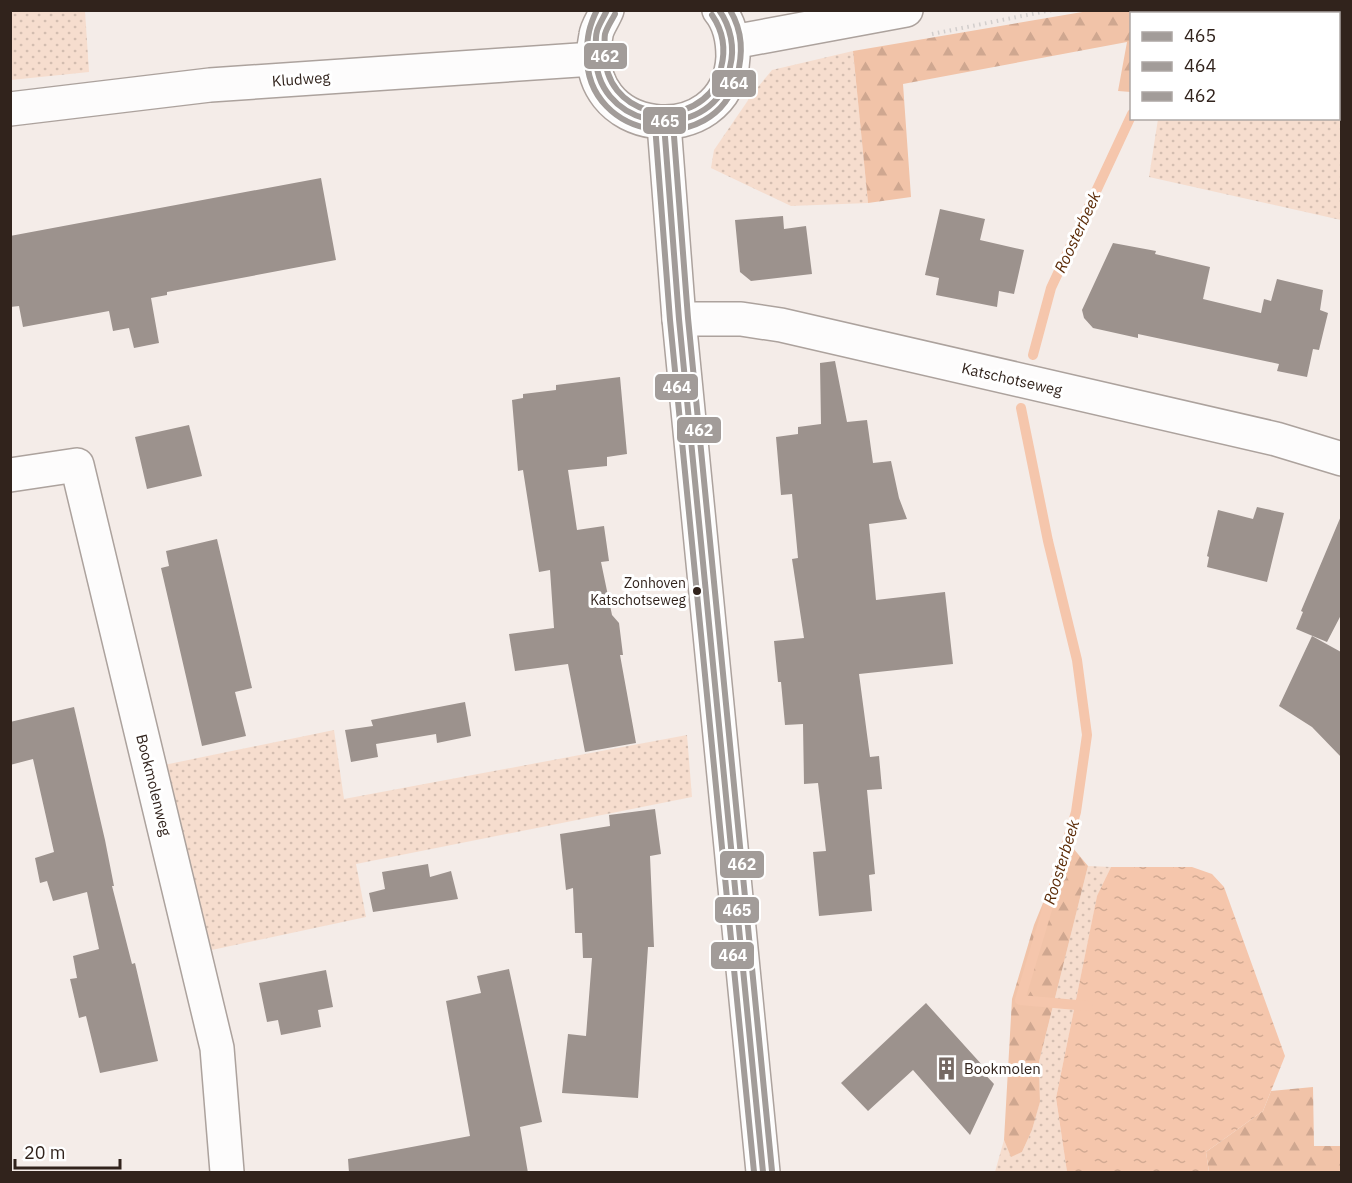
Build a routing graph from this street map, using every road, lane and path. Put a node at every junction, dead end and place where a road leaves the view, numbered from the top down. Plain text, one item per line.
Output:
1 (608, 10) edge
2 (719, 10) edge
3 (906, 10) edge
4 (734, 42) junction
5 (593, 59) junction
6 (10, 109) edge
7 (664, 124) junction
8 (679, 319) junction
9 (1341, 459) edge
10 (10, 475) edge
11 (227, 1173) edge
12 (764, 1173) edge

1 - 5 street
2 - 4 street
3 - 4 street
4 - 7 street
5 - 6 street, Kludweg
5 - 7 street
7 - 8 street
8 - 9 street, Katschotseweg
8 - 12 street
10 - 11 street, Bookmolenweg

